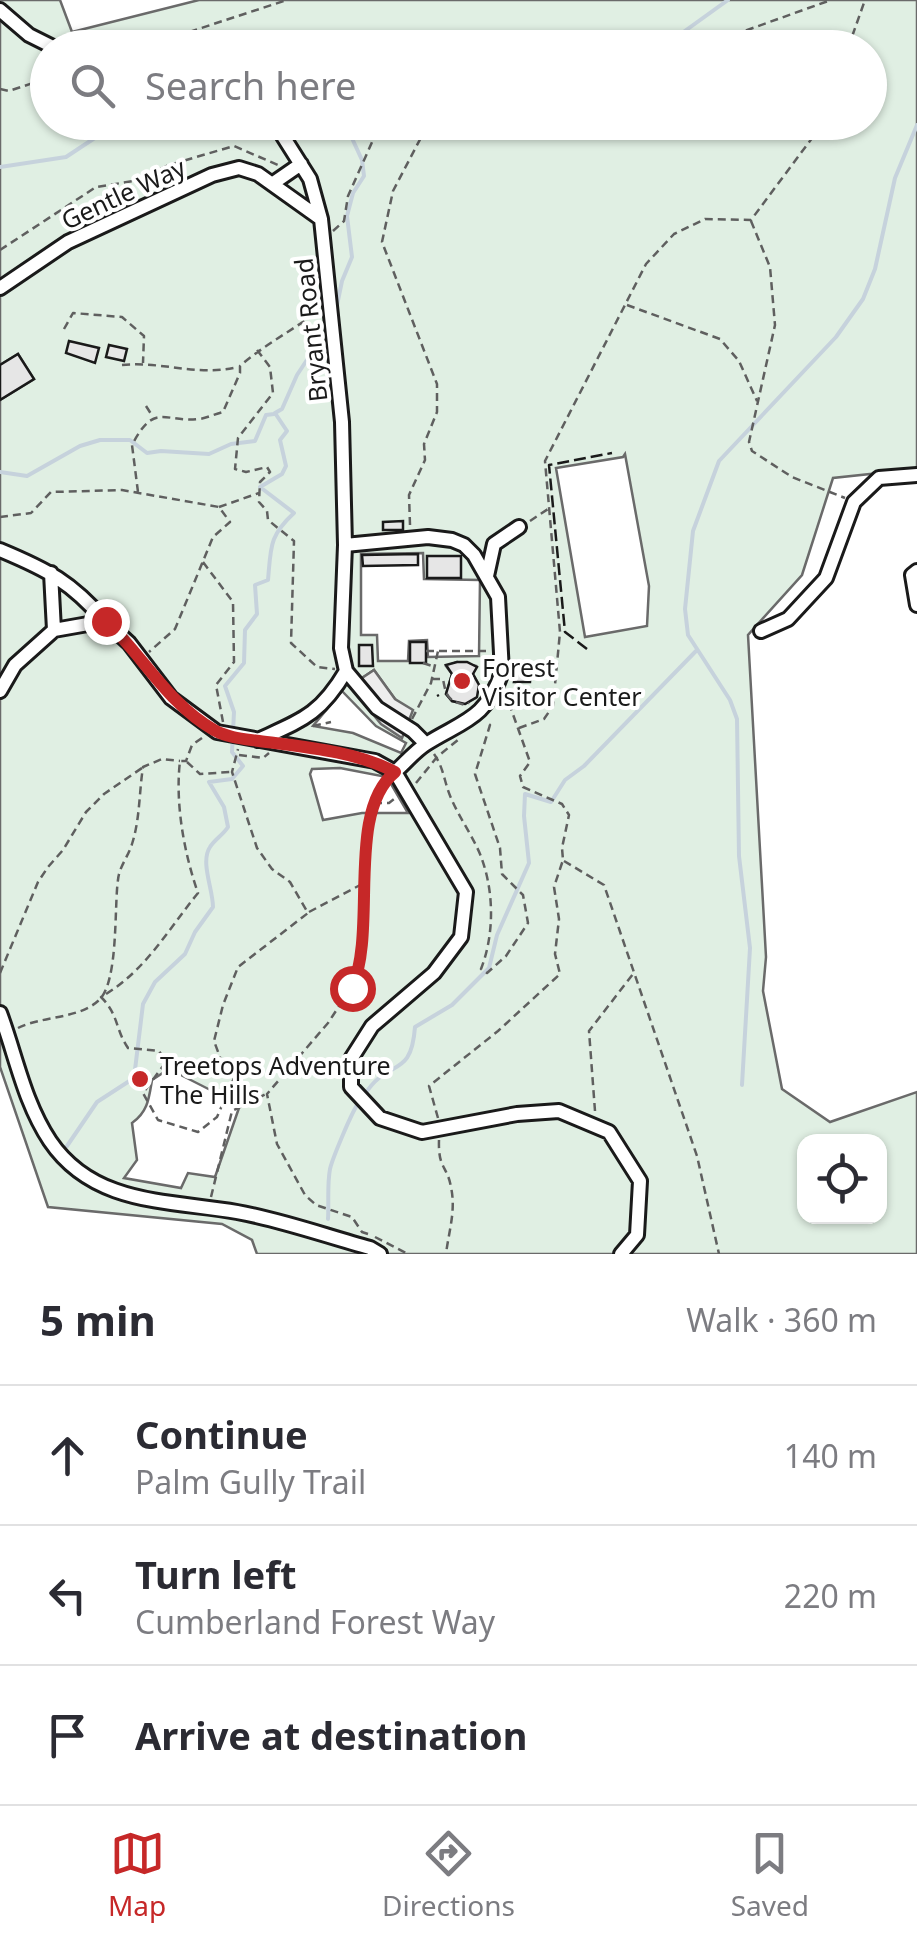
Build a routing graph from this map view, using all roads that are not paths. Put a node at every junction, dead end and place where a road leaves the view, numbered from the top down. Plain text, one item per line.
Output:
1 (0, 10) edge
2 (30, 36) edge
3 (284, 140) edge
4 (297, 168) junction
5 (272, 184) junction
6 (321, 220) junction
7 (0, 288) edge
8 (917, 475) edge
9 (519, 527) road end
10 (345, 545) junction
11 (0, 550) edge
12 (917, 571) edge
13 (50, 573) junction
14 (487, 576) junction
15 (917, 605) edge
16 (106, 621) junction
17 (54, 630) junction
18 (761, 630) dead end
19 (346, 671) junction
20 (0, 691) edge
21 (258, 740) junction
22 (426, 744) junction
23 (395, 772) junction
24 (0, 1013) edge
25 (380, 1254) edge
26 (621, 1254) edge

1 - 2 street
3 - 4 street, Bryant Road
4 - 5 street
4 - 6 street, Bryant Road
5 - 6 street, Gentle Way
5 - 7 street, Gentle Way
6 - 10 street, Bryant Road
8 - 18 street
9 - 14 street
10 - 14 street
10 - 19 street, Bryant Road
11 - 13 street
12 - 15 street
13 - 16 street
13 - 17 street
14 - 22 street
16 - 17 street
16 - 21 street
17 - 20 street
19 - 21 street
19 - 22 street
21 - 23 street
22 - 23 street
23 - 26 street
24 - 25 street

